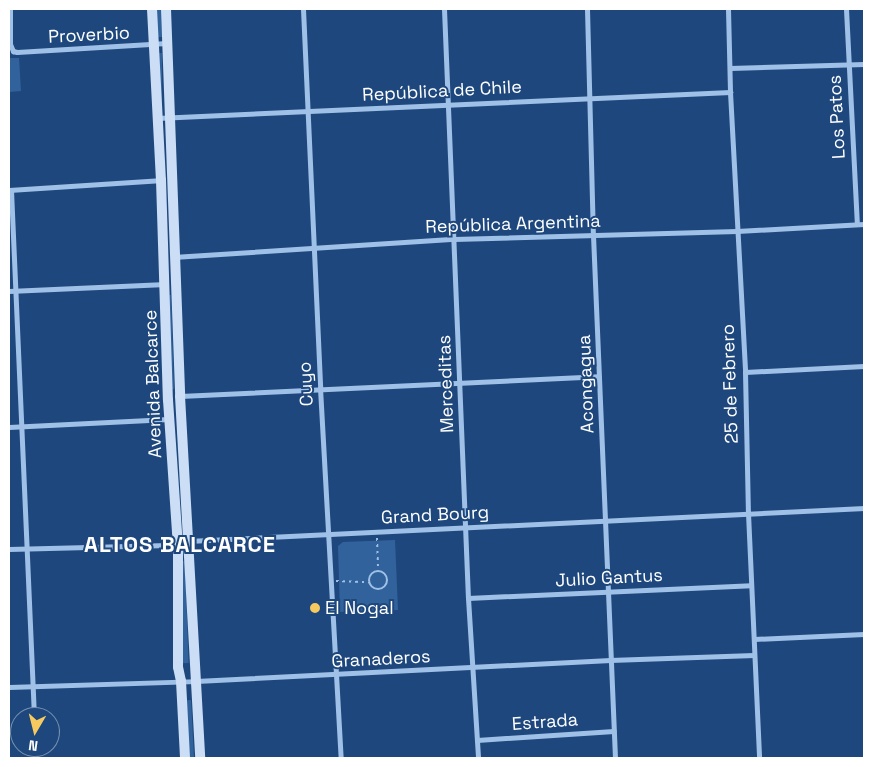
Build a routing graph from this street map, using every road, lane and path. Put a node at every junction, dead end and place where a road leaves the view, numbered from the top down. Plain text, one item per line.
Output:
1 (10, 9) edge
2 (152, 9) edge
3 (166, 9) edge
4 (303, 9) edge
5 (444, 9) edge
6 (587, 9) edge
7 (728, 9) edge
8 (846, 9) edge
9 (167, 43) junction
10 (154, 46) junction
11 (848, 64) junction
12 (864, 64) edge
13 (730, 68) junction
14 (730, 92) junction
15 (590, 99) junction
16 (449, 103) junction
17 (308, 112) junction
18 (156, 118) junction
19 (170, 118) junction
20 (161, 180) junction
21 (173, 180) junction
22 (10, 190) edge
23 (857, 224) junction
24 (864, 224) edge
25 (737, 231) junction
26 (593, 235) junction
27 (454, 239) junction
28 (314, 249) junction
29 (176, 256) junction
30 (164, 260) junction
31 (176, 283) junction
32 (165, 284) junction
33 (9, 291) edge
34 (15, 291) junction
35 (864, 366) edge
36 (745, 372) junction
37 (599, 376) junction
38 (460, 382) junction
39 (320, 388) junction
40 (180, 396) junction
41 (168, 400) junction
42 (169, 419) junction
43 (9, 426) edge
44 (22, 426) junction
45 (864, 508) edge
46 (748, 513) junction
47 (605, 520) junction
48 (464, 527) junction
49 (377, 532) junction
50 (329, 534) junction
51 (189, 540) junction
52 (178, 545) junction
53 (27, 548) junction
54 (9, 550) edge
55 (378, 570) junction
56 (331, 581) junction
57 (369, 582) junction
58 (751, 585) junction
59 (608, 592) junction
60 (468, 598) junction
61 (864, 634) edge
62 (754, 638) junction
63 (754, 656) junction
64 (610, 660) junction
65 (472, 668) junction
66 (336, 675) junction
67 (181, 681) junction
68 (196, 681) junction
69 (33, 685) junction
70 (9, 687) edge
71 (34, 707) edge
72 (614, 731) junction
73 (478, 740) junction
74 (185, 758) edge
75 (200, 758) edge
76 (341, 758) edge
77 (478, 758) edge
78 (616, 758) edge
79 (759, 758) edge

1 - 10 street, Proverbio
2 - 10 main road, Avenida Balcarce
3 - 9 main road, Avenida Balcarce
4 - 17 street, Cuyo
5 - 16 street, Merceditas
6 - 15 street, Acongagua
7 - 13 street, 25 de Febrero
8 - 11 street, Los Patos
9 - 10 street, Proverbio
9 - 19 main road, Avenida Balcarce
10 - 18 main road, Avenida Balcarce
11 - 12 street
11 - 13 street
11 - 23 street, Los Patos
13 - 14 street, 25 de Febrero
14 - 15 street, República de Chile
14 - 25 street, 25 de Febrero
15 - 16 street, República de Chile
15 - 26 street, Acongagua
16 - 17 street, República de Chile
16 - 27 street, Merceditas
17 - 19 street, República de Chile
17 - 28 street, Cuyo
18 - 19 street, República de Chile
18 - 20 main road, Avenida Balcarce
19 - 21 main road, Avenida Balcarce
20 - 21 street
20 - 22 street
20 - 30 main road, Avenida Balcarce
21 - 29 main road, Avenida Balcarce
22 - 34 street
23 - 24 street, República Argentina
23 - 25 street, República Argentina
25 - 26 street, República Argentina
25 - 36 street, 25 de Febrero
26 - 27 street, República Argentina
26 - 37 street, Acongagua
27 - 28 street, República Argentina
27 - 38 street, Merceditas
28 - 29 street, República Argentina
28 - 39 street, Cuyo
29 - 30 street, República Argentina
29 - 31 main road, Avenida Balcarce
30 - 32 main road, Avenida Balcarce
31 - 32 street
31 - 40 main road, Avenida Balcarce
32 - 34 street
32 - 41 main road, Avenida Balcarce
33 - 34 street
34 - 44 street
35 - 36 street
36 - 46 street, 25 de Febrero
37 - 38 street
37 - 47 street, Acongagua
38 - 39 street
38 - 48 street, Merceditas
39 - 40 street
39 - 50 street, Cuyo
40 - 41 street
40 - 51 main road, Avenida Balcarce
41 - 42 main road, Avenida Balcarce
42 - 44 street
42 - 52 main road, Avenida Balcarce
43 - 44 street
44 - 53 street
45 - 46 street, Grand Bourg
46 - 47 street, Grand Bourg
46 - 58 street, 25 de Febrero
47 - 48 street, Grand Bourg
47 - 59 street, Acongagua
48 - 49 street, Grand Bourg
48 - 60 street, Merceditas
49 - 50 street, Grand Bourg
49 - 55 path
50 - 51 street, Grand Bourg
50 - 56 street, Cuyo
51 - 52 street, Grand Bourg
51 - 68 main road, Avenida Balcarce
52 - 53 street, Grand Bourg
52 - 67 main road, Avenida Balcarce
53 - 54 street, Grand Bourg
53 - 69 street
55 - 57 path
55 - 57 path
56 - 57 path
56 - 66 street, Cuyo
58 - 59 street, Julio Gantus
58 - 62 street, 25 de Febrero
59 - 60 street, Julio Gantus
59 - 64 street, Acongagua
60 - 65 street, Merceditas
61 - 62 street
62 - 63 street, 25 de Febrero
63 - 64 street, Granaderos
63 - 79 street, 25 de Febrero
64 - 65 street, Granaderos
64 - 72 street, Acongagua
65 - 66 street, Granaderos
65 - 73 street, Merceditas
66 - 68 street, Granaderos
66 - 76 street, Cuyo
67 - 68 street, Granaderos
67 - 69 street, Granaderos
67 - 74 main road, Avenida Balcarce
68 - 75 main road, Avenida Balcarce
69 - 70 street, Granaderos
69 - 71 street
72 - 73 street, Estrada
72 - 78 street, Acongagua
73 - 77 street, Merceditas

